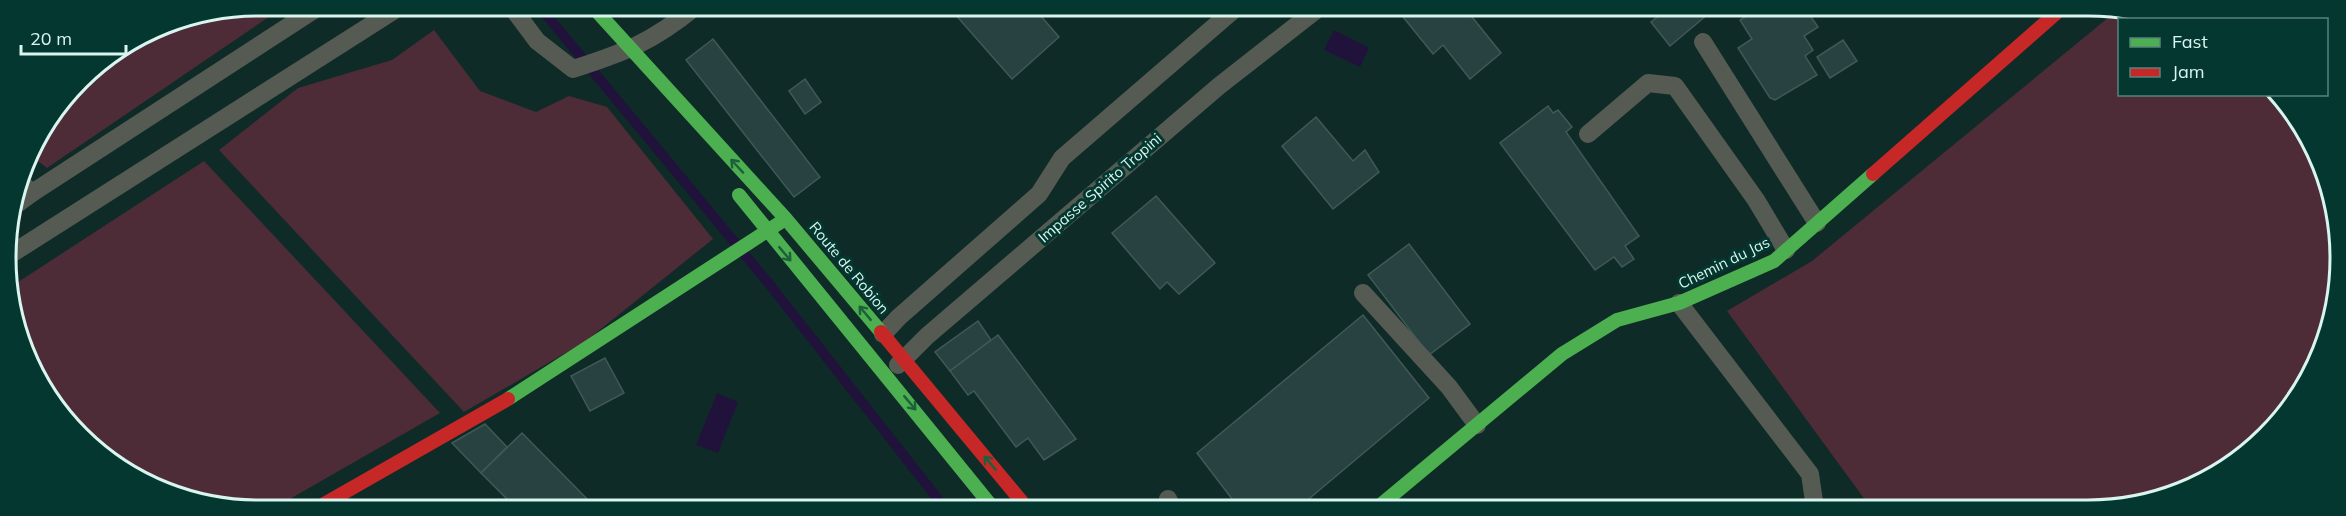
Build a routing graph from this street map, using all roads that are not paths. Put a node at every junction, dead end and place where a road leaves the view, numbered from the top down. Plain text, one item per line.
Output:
1 (304, 16) edge
2 (385, 16) edge
3 (518, 16) edge
4 (600, 16) edge
5 (683, 16) edge
6 (1227, 16) edge
7 (1308, 16) edge
8 (2053, 16) edge
9 (1703, 42) dead end
10 (632, 54) junction
11 (1588, 134) dead end
12 (711, 159) dead end
13 (732, 186) dead end
14 (27, 189) edge
15 (786, 219) junction
16 (1817, 223) junction
17 (767, 232) junction
18 (1786, 250) junction
19 (16, 251) edge
20 (1363, 293) dead end
21 (1679, 303) junction
22 (883, 334) junction
23 (904, 359) junction
24 (886, 375) junction
25 (1477, 425) junction
26 (346, 491) junction
27 (331, 500) edge
28 (352, 500) edge
29 (987, 500) edge
30 (1020, 500) edge
31 (1387, 500) edge
32 (1814, 500) edge

1 - 14 lane
2 - 19 lane
3 - 10 lane
4 - 10 street, Route de Robion
5 - 10 lane
6 - 22 lane
7 - 23 lane, Impasse Spirito Tropini
8 - 16 street, Chemin du Jas
9 - 16 lane
10 - 12 street, Route de Robion
15 -> 10 street, Route de Robion
11 - 18 lane
13 - 17 street
15 - 17 street
22 -> 15 street, Route de Robion
16 - 18 street, Chemin du Jas
17 -> 24 street
17 - 26 street
18 - 21 street, Chemin du Jas
20 - 25 lane
21 - 25 street, Chemin du Jas
21 - 32 lane
22 - 23 street, Route de Robion
23 - 24 lane, Impasse Spirito Tropini
30 -> 23 street, Route de Robion
24 -> 29 street
25 - 31 street, Chemin du Jas
26 - 27 street
26 - 28 lane

